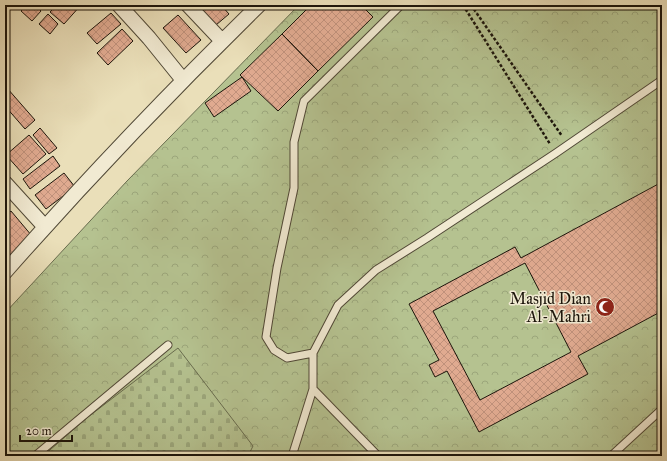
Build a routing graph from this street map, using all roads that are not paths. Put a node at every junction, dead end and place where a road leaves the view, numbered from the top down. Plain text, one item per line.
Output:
1 (119, 5) edge
2 (188, 5) edge
3 (259, 5) edge
4 (401, 5) edge
5 (222, 41) junction
6 (184, 80) junction
7 (662, 80) edge
8 (5, 183) edge
9 (45, 227) junction
10 (5, 272) edge
11 (168, 345) dead end
12 (313, 353) junction
13 (313, 389) junction
14 (662, 409) edge
15 (35, 456) edge
16 (291, 456) edge
17 (378, 456) edge
18 (611, 456) edge

1 - 6 street
2 - 5 street
3 - 5 street
4 - 12 lane
5 - 6 street
6 - 9 street
7 - 12 lane
8 - 9 street
9 - 10 street
11 - 15 lane
12 - 13 lane
13 - 16 lane
13 - 17 lane
14 - 18 lane

